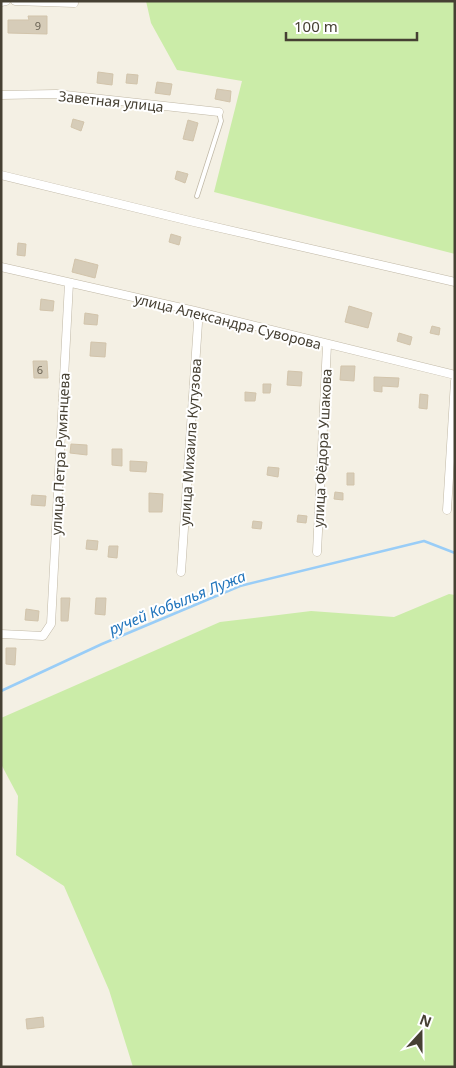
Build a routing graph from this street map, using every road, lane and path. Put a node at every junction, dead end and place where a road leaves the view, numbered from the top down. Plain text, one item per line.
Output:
1 (6, 1) edge
2 (15, 1) edge
3 (1, 2) edge
4 (74, 3) dead end
5 (1, 95) edge
6 (220, 112) joint
7 (1, 174) edge
8 (197, 196) dead end
9 (1, 267) edge
10 (455, 282) edge
11 (69, 283) junction
12 (195, 311) junction
13 (327, 345) junction
14 (455, 375) edge
15 (455, 381) edge
16 (447, 510) dead end
17 (317, 552) dead end
18 (181, 572) dead end
19 (1, 634) edge

1 - 3 street
2 - 4 street
5 - 6 street, Заветная улица
6 - 8 lane
7 - 10 street
9 - 11 street, улица Александра Суворова
11 - 12 street, улица Александра Суворова
11 - 19 street, улица Петра Румянцева
12 - 13 street, улица Александра Суворова
12 - 18 street, улица Михаила Кутузова
13 - 14 street, улица Александра Суворова
13 - 17 street, улица Фёдора Ушакова
15 - 16 street

